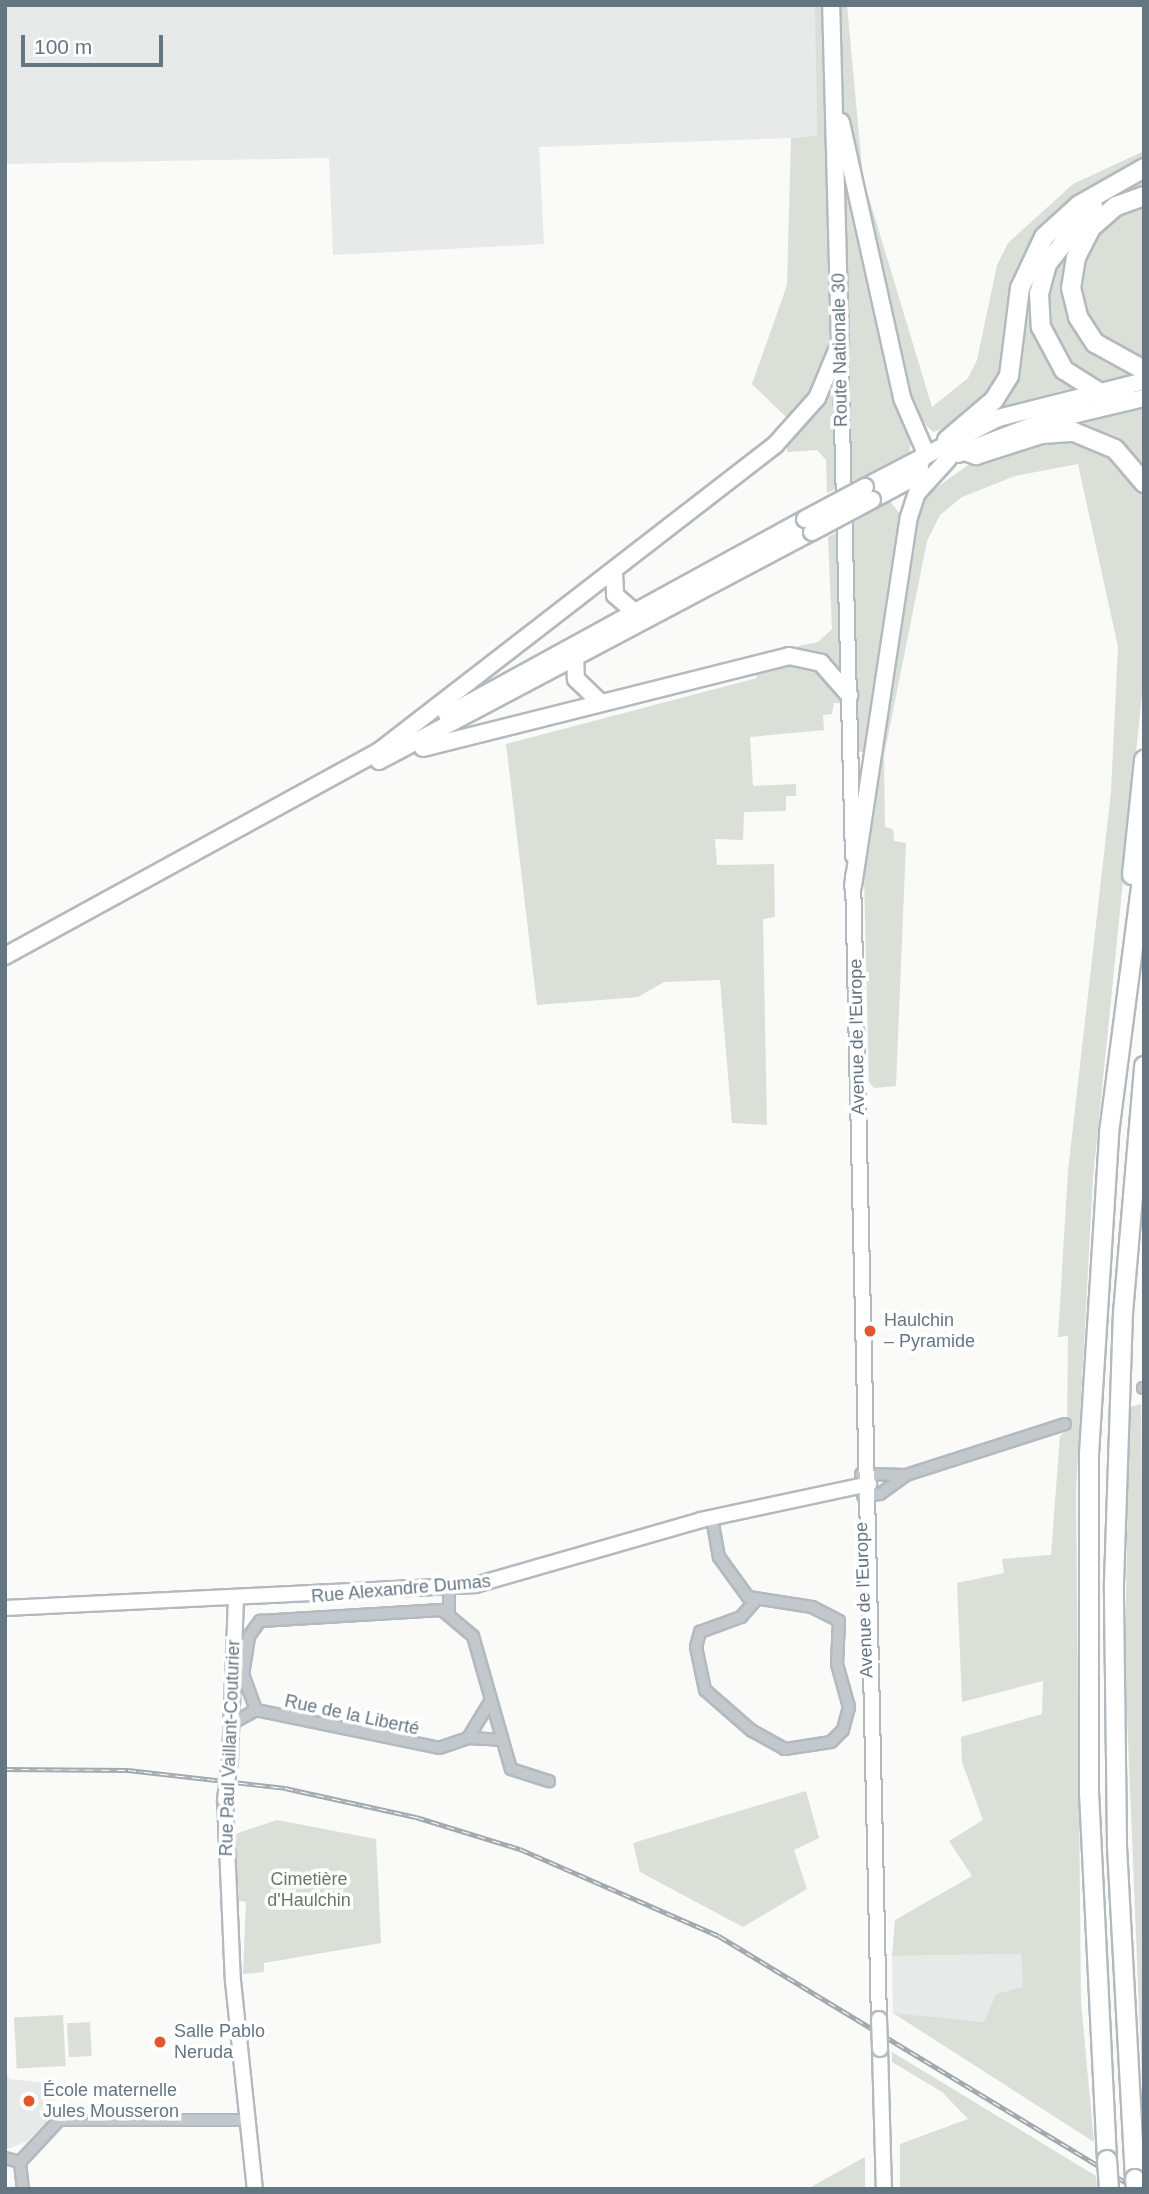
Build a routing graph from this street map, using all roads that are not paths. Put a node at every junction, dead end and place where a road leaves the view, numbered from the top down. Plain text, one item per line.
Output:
1 (831, 5) edge
2 (833, 89) junction
3 (1144, 169) edge
4 (1144, 196) edge
5 (839, 343) junction
6 (1144, 370) edge
7 (1144, 381) edge
8 (1095, 391) junction
9 (1136, 399) edge
10 (947, 440) junction
11 (925, 451) junction
12 (965, 451) junction
13 (948, 459) junction
14 (915, 477) junction
15 (1144, 483) edge
16 (894, 488) junction
17 (869, 493) junction
18 (909, 517) junction
19 (808, 526) junction
20 (614, 573) junction
21 (667, 610) junction
22 (631, 612) junction
23 (582, 639) junction
24 (573, 661) junction
25 (849, 695) junction
26 (598, 700) junction
27 (378, 752) junction
28 (1144, 760) edge
29 (346, 777) junction
30 (304, 796) junction
31 (1144, 862) edge
32 (853, 886) junction
33 (5, 956) edge
34 (1124, 1000) junction
35 (1144, 1066) edge
36 (1065, 1424) dead end
37 (906, 1475) junction
38 (865, 1485) junction
39 (712, 1518) junction
40 (449, 1588) junction
41 (236, 1600) junction
42 (754, 1602) junction
43 (5, 1608) edge
44 (449, 1613) junction
45 (490, 1701) junction
46 (256, 1710) junction
47 (230, 1724) junction
48 (468, 1738) junction
49 (501, 1740) junction
50 (549, 1781) dead end
51 (247, 2120) junction
52 (5, 2158) edge
53 (20, 2162) junction
54 (1136, 2184) edge
55 (1109, 2187) edge
56 (23, 2189) edge
57 (255, 2189) edge
58 (884, 2189) edge

1 - 2 main road, Route Nationale 30
2 - 5 main road, Route Nationale 30
2 - 11 main road
3 - 8 highway
3 - 10 highway
4 - 6 highway
5 - 20 main road
5 - 25 main road, Route Nationale 30
7 - 8 main road
8 - 9 highway
8 - 10 main road
9 - 12 main road
10 - 11 main road
11 - 14 main road
11 - 17 main road
12 - 13 main road
12 - 15 highway
13 - 14 main road
13 - 18 main road
14 - 16 main road
16 - 17 main road
16 - 18 main road
17 - 19 main road, bridge
18 - 32 main road
19 - 21 main road
19 - 22 main road
20 - 22 main road
20 - 27 main road
21 - 22 main road
21 - 24 main road
22 - 23 main road
23 - 24 main road
23 - 27 main road
24 - 26 main road
24 - 29 main road
25 - 26 main road
25 - 32 main road, Avenue de l'Europe
26 - 29 main road
27 - 30 main road
28 - 34 highway
29 - 30 main road
30 - 33 main road
31 - 34 highway
32 - 38 main road, Avenue de l'Europe
34 - 55 highway, bridge
35 - 54 highway
36 - 37 street
37 - 38 street
37 - 38 street
38 - 39 main road, Rue Alexandre Dumas
38 - 58 main road, Avenue de l'Europe, bridge
39 - 40 main road, Rue Alexandre Dumas
39 - 42 street
40 - 41 main road, Rue Alexandre Dumas
40 - 44 street
41 - 43 main road, Rue Alexandre Dumas
41 - 47 main road, Rue Paul Vaillant-Couturier
42 - 42 street
44 - 45 street
44 - 46 street
45 - 48 street
45 - 49 street
46 - 47 street
46 - 48 street, Rue de la Liberté
47 - 51 main road, Rue Paul Vaillant-Couturier, bridge
48 - 49 street, Rue de la Liberté
49 - 50 street
51 - 53 street
51 - 57 main road, Rue Paul Vaillant-Couturier
52 - 53 street
53 - 56 street

